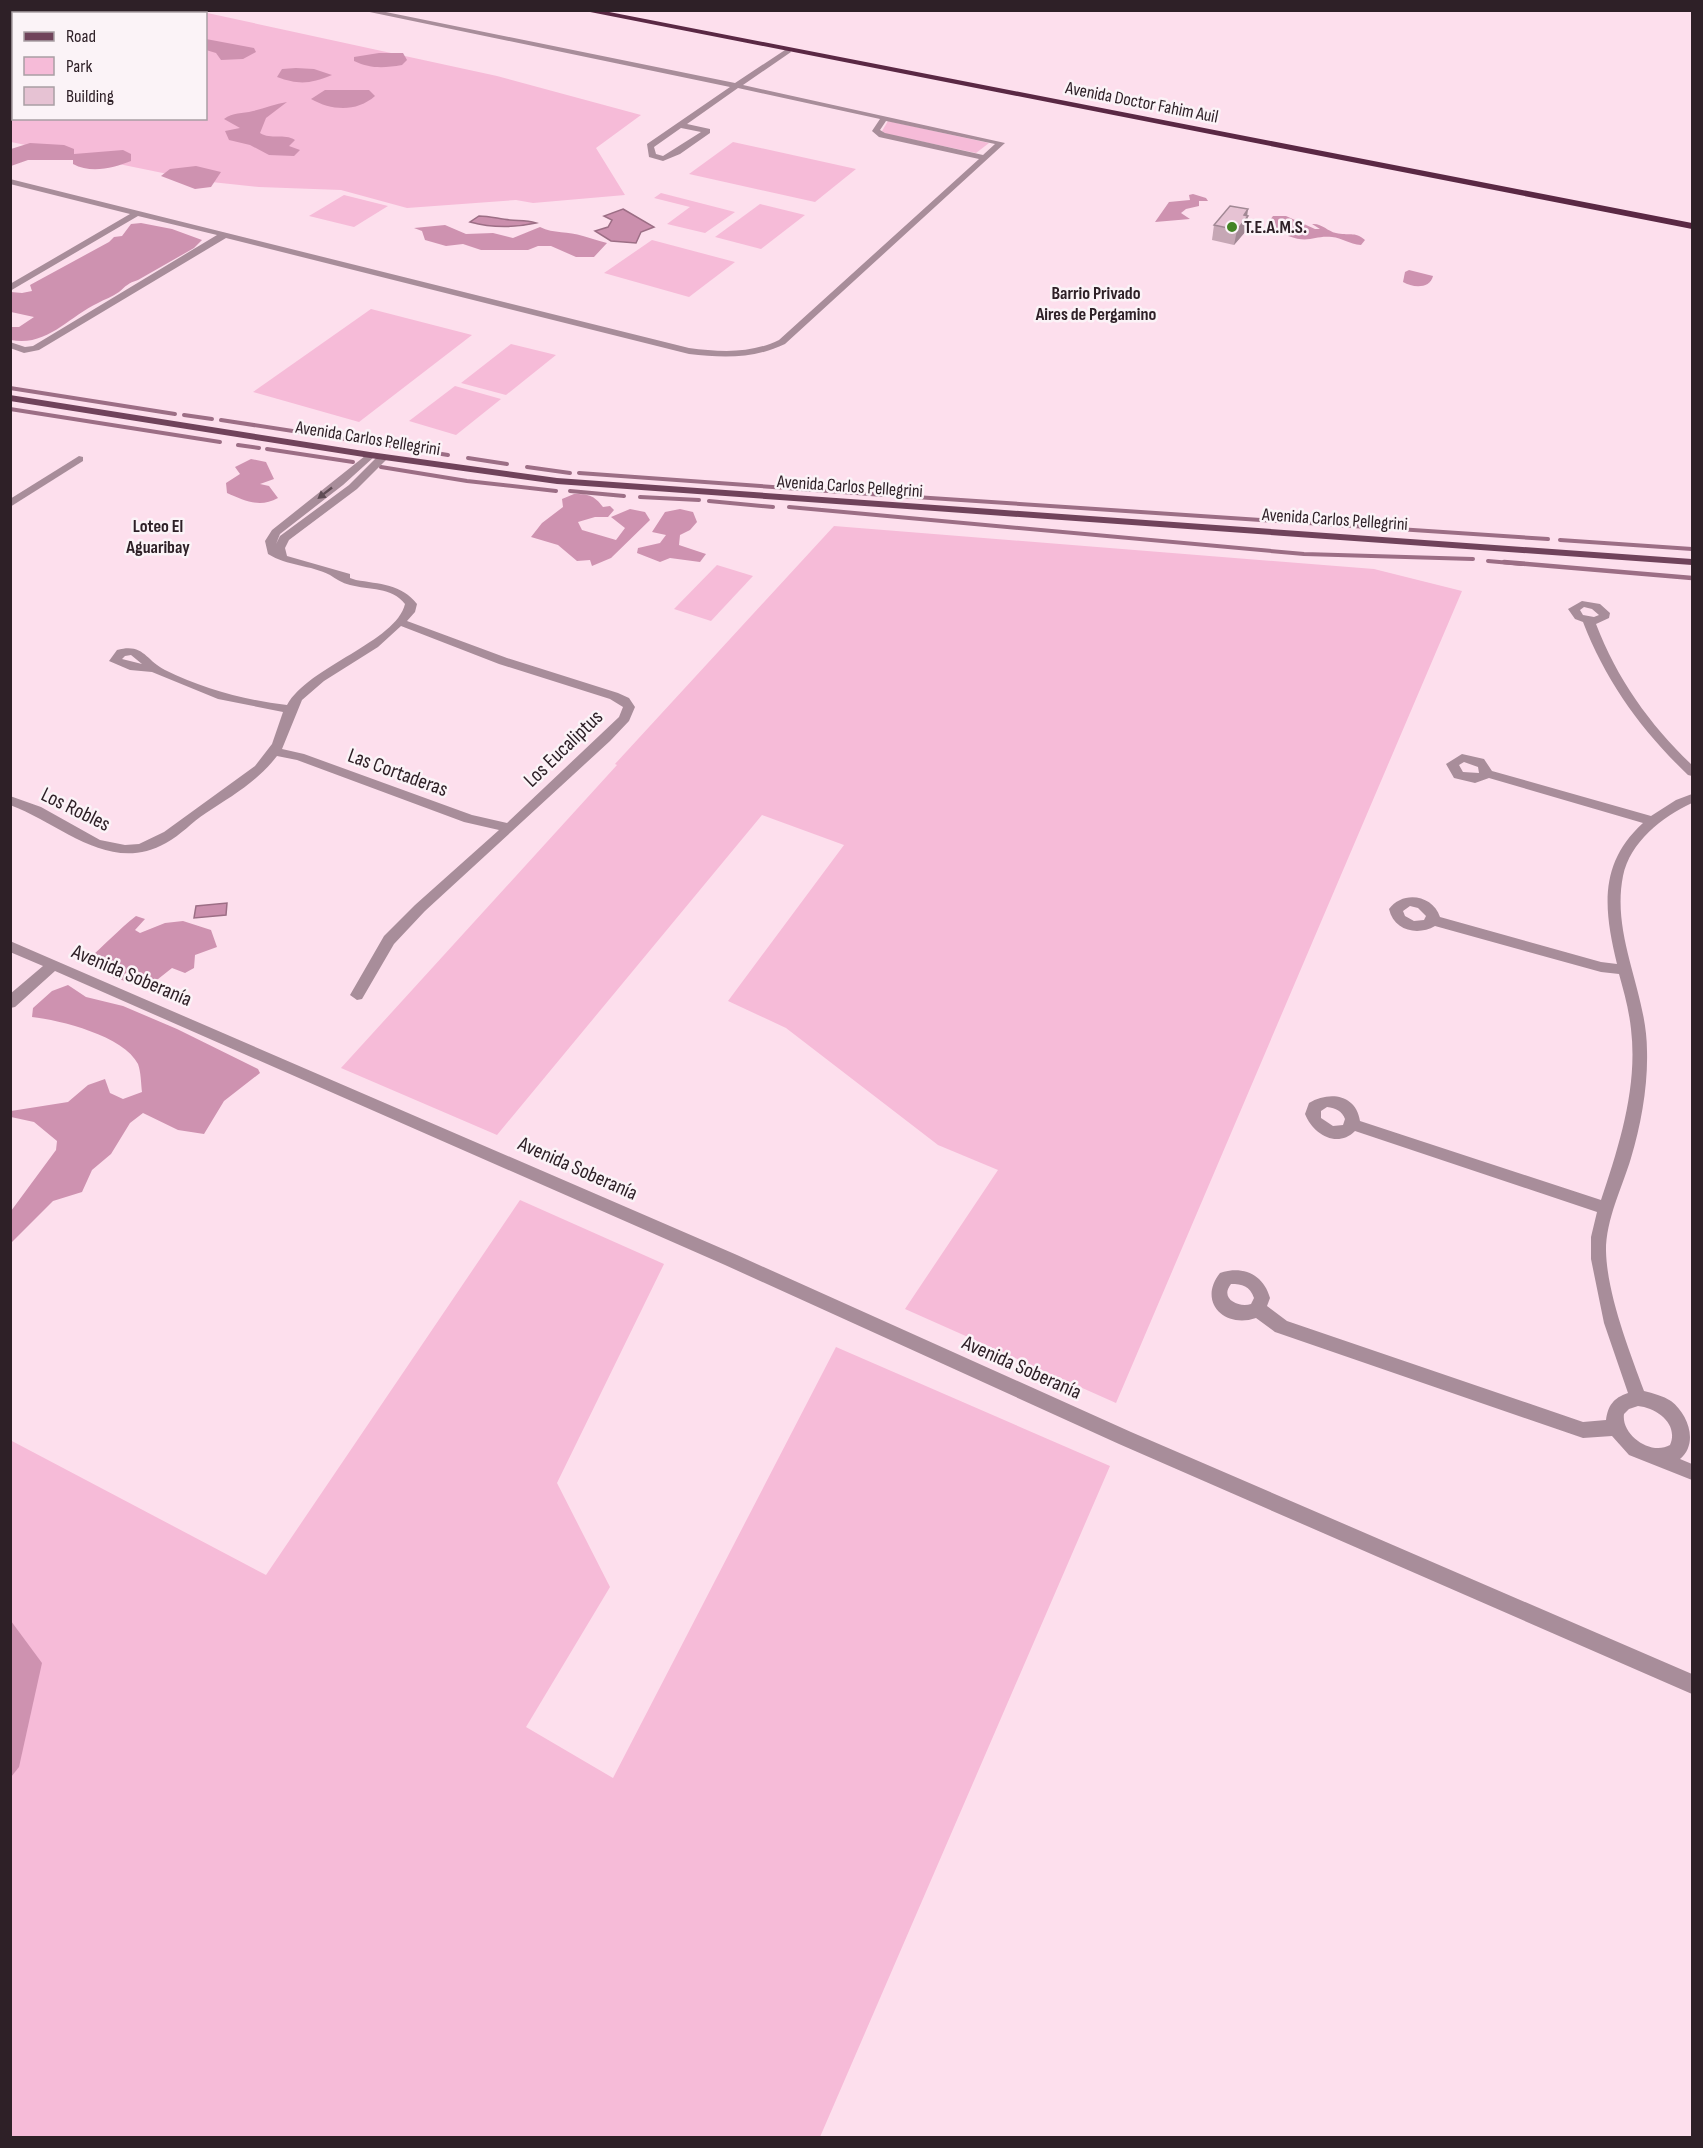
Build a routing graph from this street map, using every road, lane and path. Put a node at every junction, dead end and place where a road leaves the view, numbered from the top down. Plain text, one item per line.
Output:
1 (363, 10) edge
2 (584, 10) edge
3 (788, 50) junction
4 (737, 86) junction
5 (884, 118) junction
6 (680, 125) junction
7 (985, 158) junction
8 (10, 181) edge
9 (137, 213) junction
10 (1692, 226) edge
11 (224, 235) junction
12 (10, 288) edge
13 (10, 345) edge
14 (10, 398) edge
15 (370, 455) junction
16 (383, 457) junction
17 (80, 459) dead end
18 (10, 504) edge
19 (282, 558) junction
20 (1692, 562) edge
21 (1589, 621) dead end
22 (400, 622) junction
23 (155, 669) dead end
24 (290, 709) junction
25 (274, 751) junction
26 (1692, 772) edge
27 (1486, 773) dead end
28 (1692, 798) edge
29 (10, 800) edge
30 (1651, 821) junction
31 (509, 828) junction
32 (1432, 920) dead end
33 (10, 946) edge
34 (53, 965) junction
35 (1626, 970) junction
36 (357, 995) dead end
37 (10, 1003) edge
38 (1352, 1124) dead end
39 (1605, 1208) junction
40 (1258, 1309) dead end
41 (1638, 1398) junction
42 (1616, 1428) junction
43 (1687, 1433) edge
44 (1654, 1457) junction
45 (1692, 1472) edge
46 (1692, 1684) edge

1 - 4 street
2 - 3 highway, Avenida Doctor Fahim Auil
3 - 4 street
3 - 10 highway, Avenida Doctor Fahim Auil
4 - 5 street
4 - 6 street
5 - 7 street
5 - 7 street
6 - 6 street
7 - 11 street
8 - 9 street
9 - 11 street
9 - 12 street
11 - 13 street
14 - 15 main road, Avenida Carlos Pellegrini
15 - 16 main road, Avenida Carlos Pellegrini
15 -> 19 street
16 - 19 street
16 - 20 main road, Avenida Carlos Pellegrini
17 - 18 street
19 - 22 street
21 - 26 street
22 - 24 street
22 - 31 street, Los Eucaliptus
23 - 24 street
24 - 25 street
25 - 29 street, Los Robles
25 - 31 street, Las Cortaderas
27 - 30 street
28 - 30 street
30 - 35 street
31 - 36 street, Los Eucaliptus
32 - 35 street
33 - 34 street, Avenida Soberanía
34 - 37 street
34 - 46 street, Avenida Soberanía
35 - 39 street
38 - 39 street
39 - 41 street
40 - 42 street
41 - 42 street
41 - 43 street
42 - 44 street
43 - 44 street
44 - 45 street

